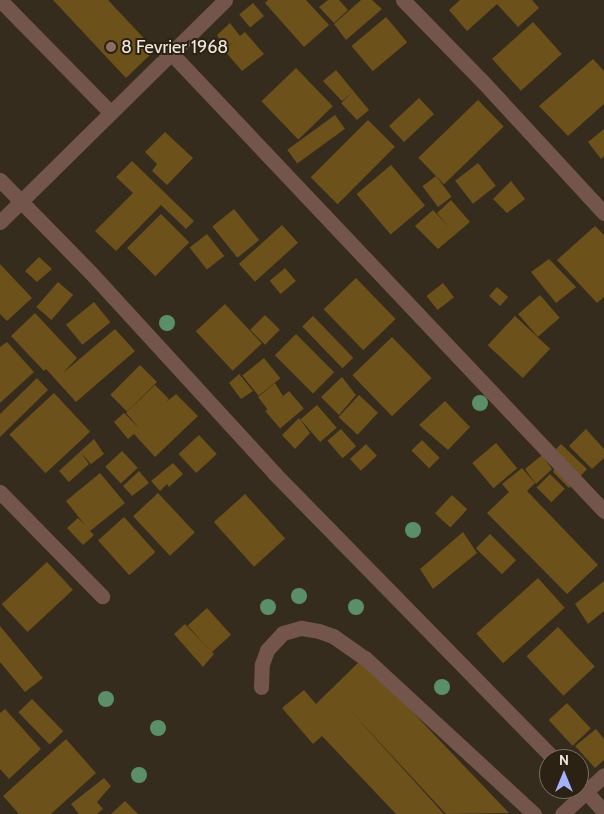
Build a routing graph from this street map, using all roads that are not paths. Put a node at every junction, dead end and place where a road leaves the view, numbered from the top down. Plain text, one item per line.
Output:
1 (0, 0) edge
2 (225, 0) edge
3 (403, 0) edge
4 (170, 52) junction
5 (110, 112) junction
6 (0, 180) edge
7 (21, 202) junction
8 (604, 213) edge
9 (0, 222) edge
10 (0, 492) edge
11 (604, 511) edge
12 (102, 596) dead end
13 (261, 687) dead end
14 (544, 749) edge
15 (604, 775) edge
16 (589, 784) edge
17 (589, 796) edge
18 (574, 799) edge
19 (604, 812) edge
20 (534, 814) edge
21 (562, 814) edge

1 - 5 street
2 - 4 street
3 - 8 street
4 - 5 street
4 - 11 street
5 - 7 street
6 - 7 street
7 - 9 street
7 - 14 street
10 - 12 street
13 - 20 street
15 - 16 street
17 - 19 street
18 - 21 street

